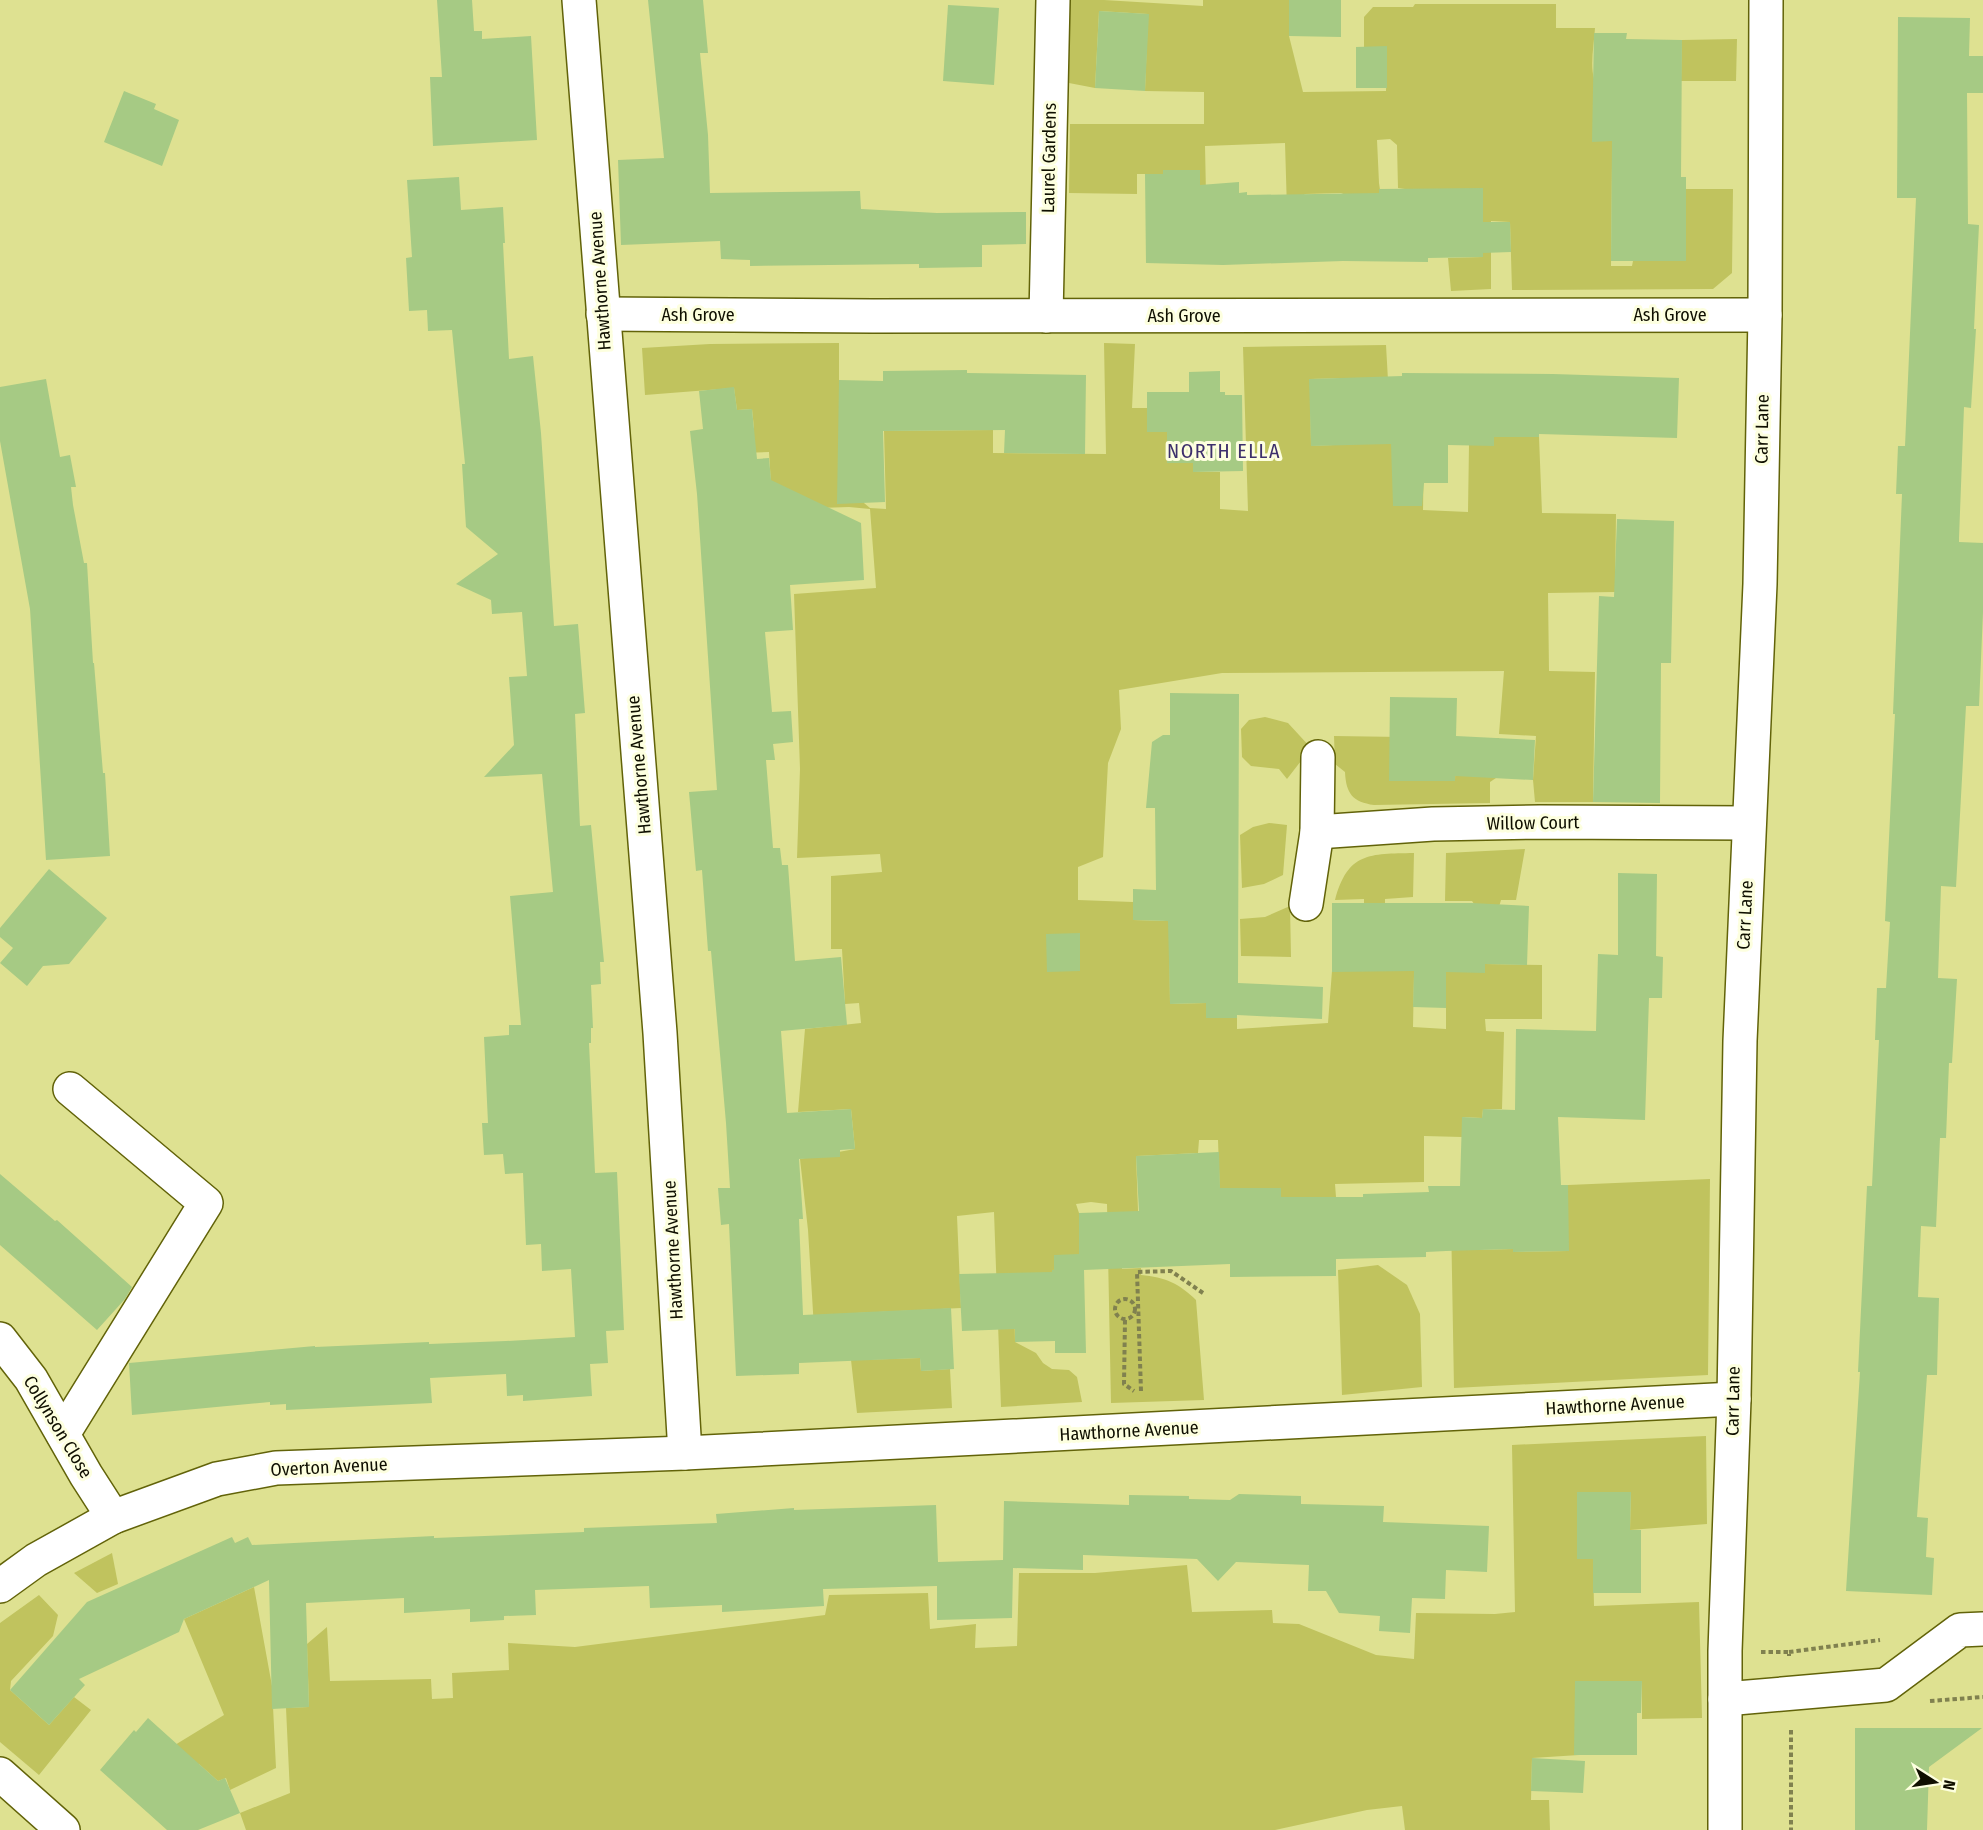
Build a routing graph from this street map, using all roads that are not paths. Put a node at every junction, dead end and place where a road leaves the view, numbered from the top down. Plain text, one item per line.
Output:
1 (579, 0) edge
2 (1053, 0) edge
3 (1766, 0) edge
4 (603, 314) junction
5 (1765, 315) junction
6 (1046, 316) junction
7 (1318, 757) dead end
8 (1749, 823) junction
9 (1317, 832) junction
10 (1306, 904) dead end
11 (70, 1089) dead end
12 (0, 1339) edge
13 (1734, 1399) junction
14 (63, 1434) junction
15 (685, 1453) junction
16 (113, 1517) junction
17 (0, 1586) edge
18 (1983, 1629) edge
19 (1725, 1699) junction
20 (0, 1774) edge
21 (63, 1830) edge
22 (1725, 1830) edge

1 - 4 street, Hawthorne Avenue
2 - 6 street, Laurel Gardens
3 - 5 street, Carr Lane
4 - 6 street, Ash Grove
4 - 15 street, Hawthorne Avenue
5 - 6 street, Ash Grove
5 - 8 street, Carr Lane
7 - 9 street
8 - 9 street, Willow Court
8 - 13 street, Carr Lane
9 - 10 street
11 - 14 street
12 - 14 street, Collynson Close
13 - 15 street, Hawthorne Avenue
13 - 19 street, Carr Lane
14 - 16 street, Collynson Close
15 - 16 street, Overton Avenue
16 - 17 street, Overton Avenue
18 - 19 street
19 - 22 street, Carr Lane
20 - 21 street

